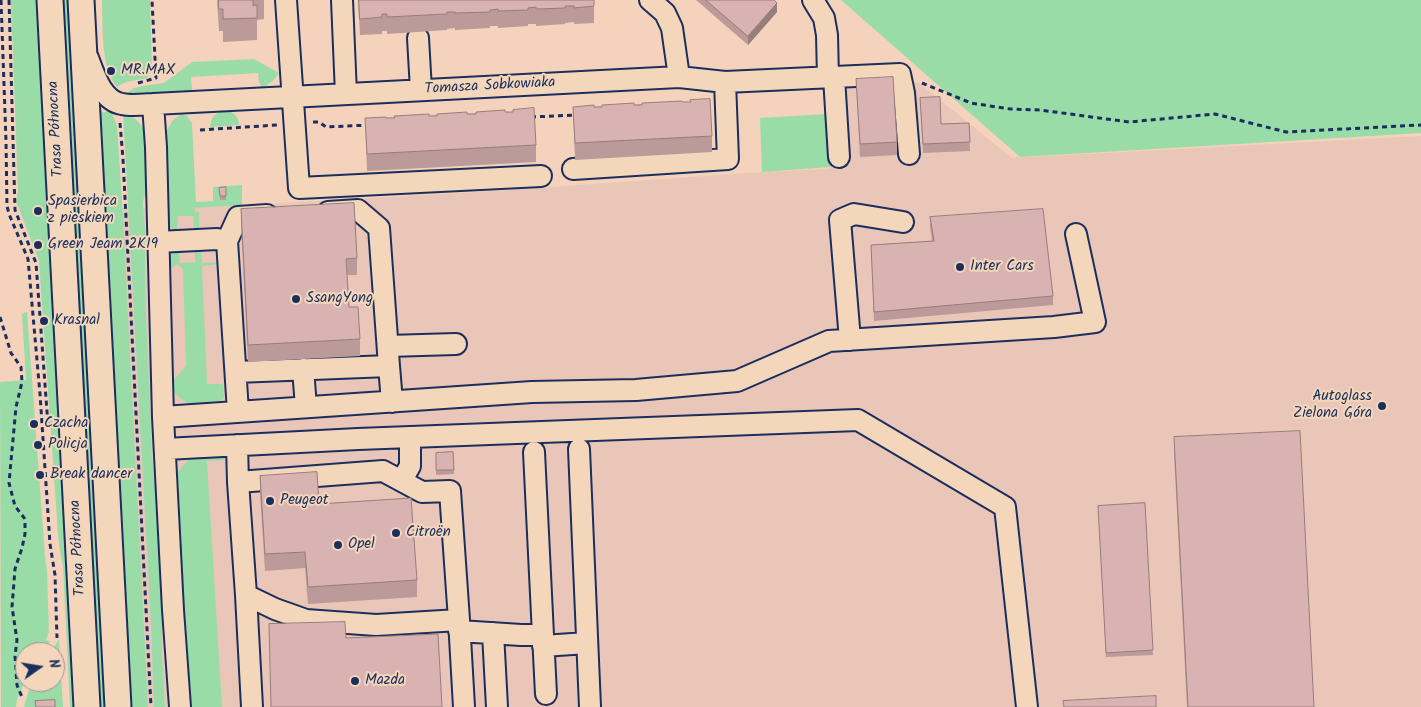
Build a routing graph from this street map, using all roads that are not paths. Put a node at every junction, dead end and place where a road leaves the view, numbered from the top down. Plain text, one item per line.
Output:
1 (50, 0) edge
2 (81, 0) edge
3 (286, 0) edge
4 (342, 0) edge
5 (650, 0) edge
6 (813, 0) edge
7 (418, 38) dead end
8 (84, 45) junction
9 (679, 77) junction
10 (831, 77) junction
11 (725, 82) junction
12 (420, 90) junction
13 (346, 94) junction
14 (292, 97) junction
15 (153, 104) junction
16 (909, 154) dead end
17 (838, 157) dead end
18 (573, 169) dead end
19 (542, 176) dead end
20 (312, 213) edge
21 (284, 214) edge
22 (902, 222) dead end
23 (1076, 234) dead end
24 (226, 241) junction
25 (158, 242) junction
26 (850, 340) junction
27 (456, 344) dead end
28 (388, 356) junction
29 (303, 369) junction
30 (236, 372) junction
31 (392, 402) junction
32 (306, 407) junction
33 (238, 412) junction
34 (163, 418) junction
35 (410, 437) junction
36 (237, 444) junction
37 (165, 449) junction
38 (579, 449) dead end
39 (534, 452) dead end
40 (402, 480) junction
41 (238, 482) junction
42 (246, 595) junction
43 (459, 625) junction
44 (493, 633) junction
45 (543, 640) junction
46 (587, 643) junction
47 (546, 694) dead end
48 (87, 707) edge
49 (118, 707) edge
50 (180, 707) edge
51 (252, 707) edge
52 (464, 707) edge
53 (497, 707) edge
54 (590, 707) edge
55 (1027, 707) edge

1 - 48 main road, Trasa Północna
2 - 8 main road, Trasa Północna
3 - 14 street
4 - 13 street
5 - 9 street
6 - 10 street
7 - 12 street
8 - 15 street, Tomasza Sobkowiaka
8 - 49 main road, Trasa Północna
9 - 11 street, Tomasza Sobkowiaka
9 - 12 street, Tomasza Sobkowiaka
10 - 11 street, Tomasza Sobkowiaka
10 - 16 street, Tomasza Sobkowiaka
10 - 17 street
11 - 18 street
12 - 13 street, Tomasza Sobkowiaka
13 - 14 street, Tomasza Sobkowiaka
14 - 15 street, Tomasza Sobkowiaka
14 - 19 street
15 - 25 street
20 - 28 street
21 - 24 street
22 - 26 street
23 - 26 street
24 - 25 street
24 - 30 street
25 - 34 street
26 - 31 street
27 - 28 street
28 - 29 street
28 - 31 street
29 - 30 street
29 - 32 street
30 - 33 street
31 - 32 street
32 - 33 street
33 - 34 street
34 - 37 street
35 - 36 street
35 - 40 street
35 - 55 street
36 - 37 street
36 - 41 street
37 - 50 street
38 - 46 street
39 - 45 street
40 - 41 street
40 - 43 street
41 - 42 street
42 - 43 street
42 - 51 street
43 - 44 street
43 - 52 street
44 - 45 street
44 - 53 street
45 - 46 street
45 - 47 street
46 - 54 street

